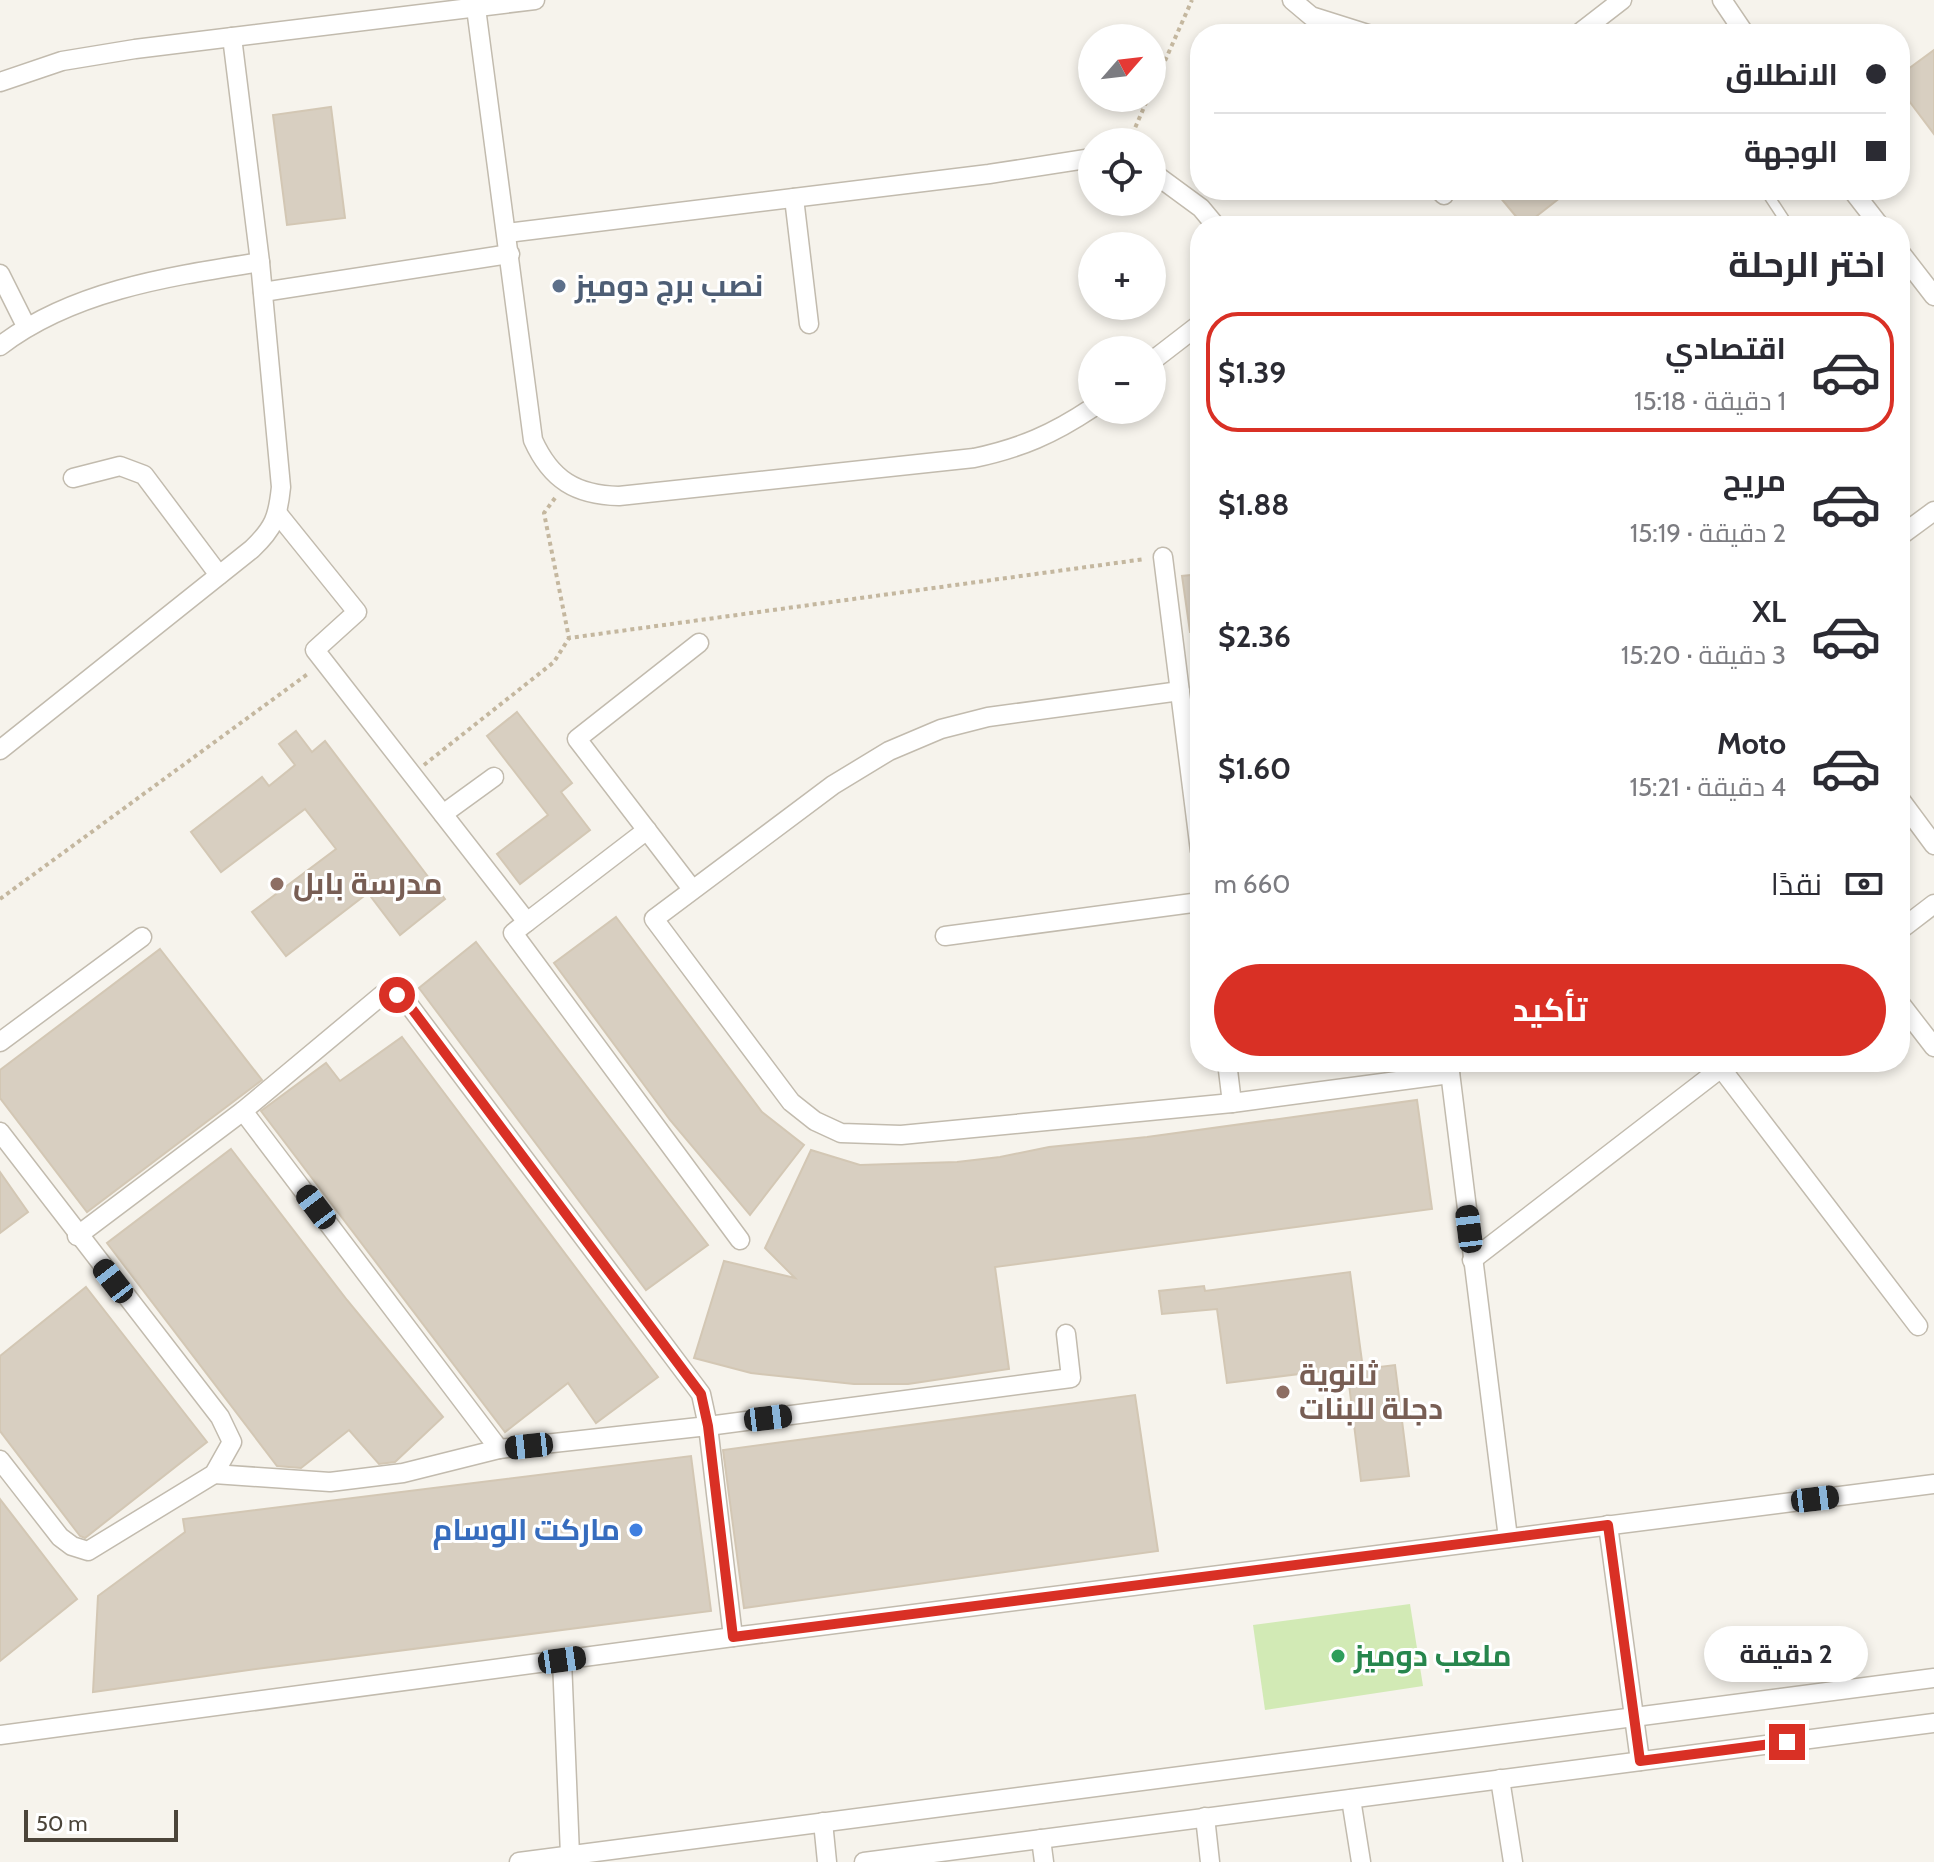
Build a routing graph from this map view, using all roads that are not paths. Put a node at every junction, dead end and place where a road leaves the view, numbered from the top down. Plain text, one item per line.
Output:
1 (535, 0) edge
2 (1292, 0) edge
3 (1622, 0) edge
4 (1722, 0) edge
5 (390, 8) edge
6 (476, 8) junction
7 (1309, 17) edge
8 (1333, 24) edge
9 (1591, 24) edge
10 (1738, 24) edge
11 (232, 37) junction
12 (0, 82) edge
13 (1078, 160) edge
14 (1166, 182) edge
15 (794, 198) junction
16 (1190, 200) edge
17 (1190, 200) edge
18 (1860, 200) edge
19 (1208, 216) edge
20 (1872, 216) edge
21 (507, 233) junction
22 (510, 254) junction
23 (260, 262) junction
24 (1910, 268) edge
25 (0, 274) edge
26 (263, 292) junction
27 (1934, 296) edge
28 (809, 324) dead end
29 (26, 326) junction
30 (1190, 332) edge
31 (0, 346) edge
32 (1166, 350) edge
33 (1078, 417) edge
34 (73, 478) dead end
35 (1934, 511) edge
36 (278, 514) junction
37 (1910, 529) edge
38 (1163, 557) road end
39 (219, 575) junction
40 (699, 643) dead end
41 (1180, 691) junction
42 (0, 750) edge
43 (1190, 771) edge
44 (494, 777) dead end
45 (1910, 813) edge
46 (443, 814) junction
47 (647, 830) junction
48 (1934, 845) edge
49 (692, 889) junction
50 (1190, 903) edge
51 (1934, 904) edge
52 (527, 922) junction
53 (1910, 922) edge
54 (945, 936) dead end
55 (142, 937) dead end
56 (1910, 1016) edge
57 (0, 1042) edge
58 (1934, 1047) edge
59 (1228, 1072) edge
60 (1424, 1072) edge
61 (1449, 1072) edge
62 (1716, 1072) edge
63 (1730, 1072) edge
64 (1232, 1103) junction
65 (243, 1111) junction
66 (0, 1132) edge
67 (77, 1236) junction
68 (740, 1240) dead end
69 (1472, 1260) junction
70 (1918, 1326) dead end
71 (1066, 1334) dead end
72 (708, 1426) junction
73 (499, 1449) junction
74 (0, 1460) edge
75 (214, 1474) junction
76 (1934, 1484) edge
77 (1608, 1525) junction
78 (1508, 1538) junction
79 (733, 1637) junction
80 (562, 1660) junction
81 (1934, 1678) edge
82 (1635, 1717) junction
83 (1934, 1723) edge
84 (0, 1735) edge
85 (1640, 1761) junction
86 (1500, 1779) junction
87 (1351, 1799) junction
88 (1205, 1817) junction
89 (823, 1822) junction
90 (1041, 1839) junction
91 (570, 1855) junction
92 (519, 1862) edge
93 (827, 1862) edge
94 (871, 1862) edge
95 (1044, 1862) edge
96 (1210, 1862) edge
97 (1361, 1862) edge
98 (1513, 1862) edge

1 - 6 street
2 - 7 street
3 - 9 street
4 - 10 street
5 - 6 street
5 - 11 street
6 - 21 street
7 - 8 street
11 - 12 street
11 - 23 street
13 - 15 street
14 - 17 street
15 - 21 street
15 - 28 street
16 - 19 street
18 - 20 street
21 - 22 street
22 - 26 street
22 - 33 street
23 - 26 street
23 - 29 street
24 - 27 street
25 - 29 street
26 - 36 street
29 - 31 street
30 - 32 street
34 - 39 street
35 - 37 street
36 - 39 street
36 - 46 street
38 - 41 street
39 - 42 street
40 - 47 street
41 - 43 street
41 - 49 street
44 - 46 street
45 - 48 street
46 - 52 street
47 - 49 street
47 - 52 street
49 - 64 street
50 - 54 street
51 - 53 street
52 - 68 street
55 - 57 street
56 - 58 street
59 - 64 street
60 - 64 street
61 - 69 street
62 - 69 street
63 - 70 street
65 - 67 street
65 - 72 street
65 - 73 street
66 - 67 street
67 - 75 street
69 - 78 street
71 - 72 street
72 - 73 street
72 - 79 street
73 - 75 street
74 - 75 street
76 - 77 street
77 - 78 street
77 - 82 street
78 - 79 street
79 - 80 street
80 - 84 street
80 - 91 street
81 - 82 street
82 - 85 street
82 - 89 street
83 - 85 street
85 - 86 street
86 - 87 street
86 - 98 street
87 - 88 street
87 - 97 street
88 - 90 street
88 - 96 street
89 - 91 street
89 - 93 street
90 - 94 street
90 - 95 street
91 - 92 street

